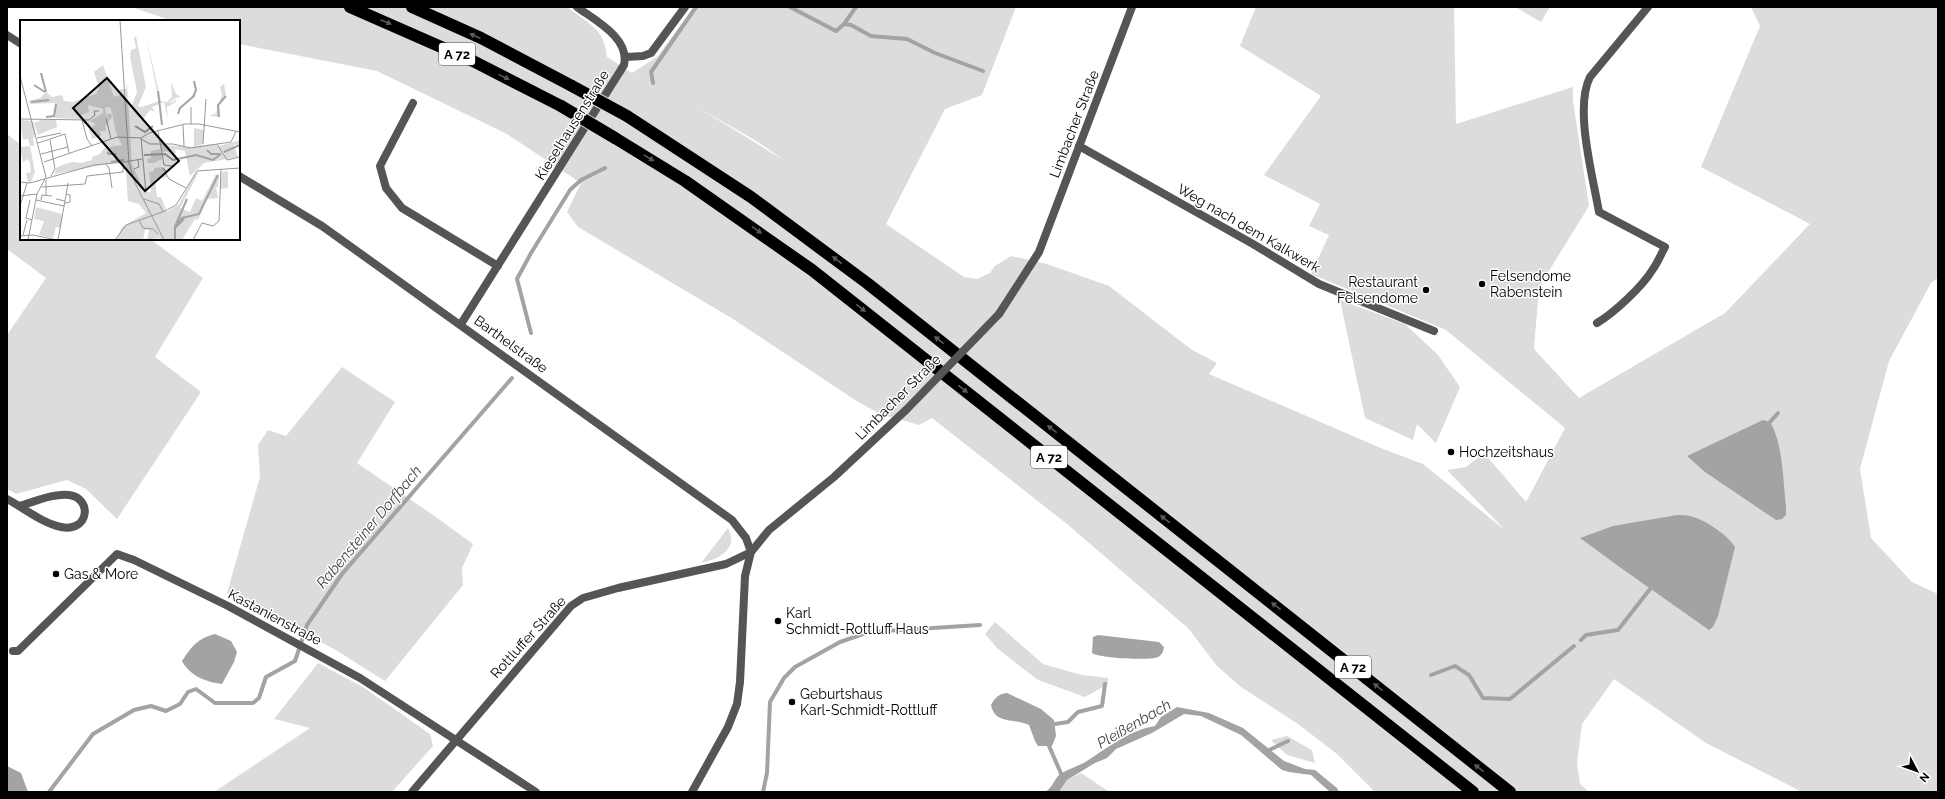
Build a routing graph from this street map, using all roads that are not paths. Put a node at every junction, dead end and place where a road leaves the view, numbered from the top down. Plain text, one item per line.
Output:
1 (350, 7) edge
2 (412, 7) edge
3 (577, 7) edge
4 (685, 7) edge
5 (1132, 7) edge
6 (1648, 7) edge
7 (7, 35) edge
8 (20, 43) edge
9 (626, 57) junction
10 (413, 103) dead end
11 (1079, 146) junction
12 (240, 177) edge
13 (498, 266) junction
14 (1597, 323) dead end
15 (461, 324) junction
16 (1434, 331) dead end
17 (7, 499) edge
18 (19, 506) junction
19 (751, 552) junction
20 (12, 651) dead end
21 (455, 740) junction
22 (412, 792) edge
23 (536, 792) edge
24 (692, 792) edge
25 (1473, 792) edge
26 (1510, 792) edge

1 -> 25 highway, A 72, bridge
26 -> 2 highway, A 72, bridge
3 - 9 street
4 - 9 street
5 - 11 street, Limbacher Straße
6 - 14 street
7 - 8 street
9 - 13 street, Kieselhausenstraße
10 - 13 street
11 - 16 street, Weg nach dem Kalkwerk
11 - 19 street, Limbacher Straße, bridge
12 - 15 street, Barthelstraße
13 - 15 street, Kieselhausenstraße
15 - 19 street, Barthelstraße
17 - 18 street
18 - 18 street
19 - 21 street, Rottluffer Straße
19 - 24 street, Limbacher Straße
20 - 21 street, Kastanienstraße
21 - 22 street, Rottluffer Straße
21 - 23 street, Kastanienstraße

